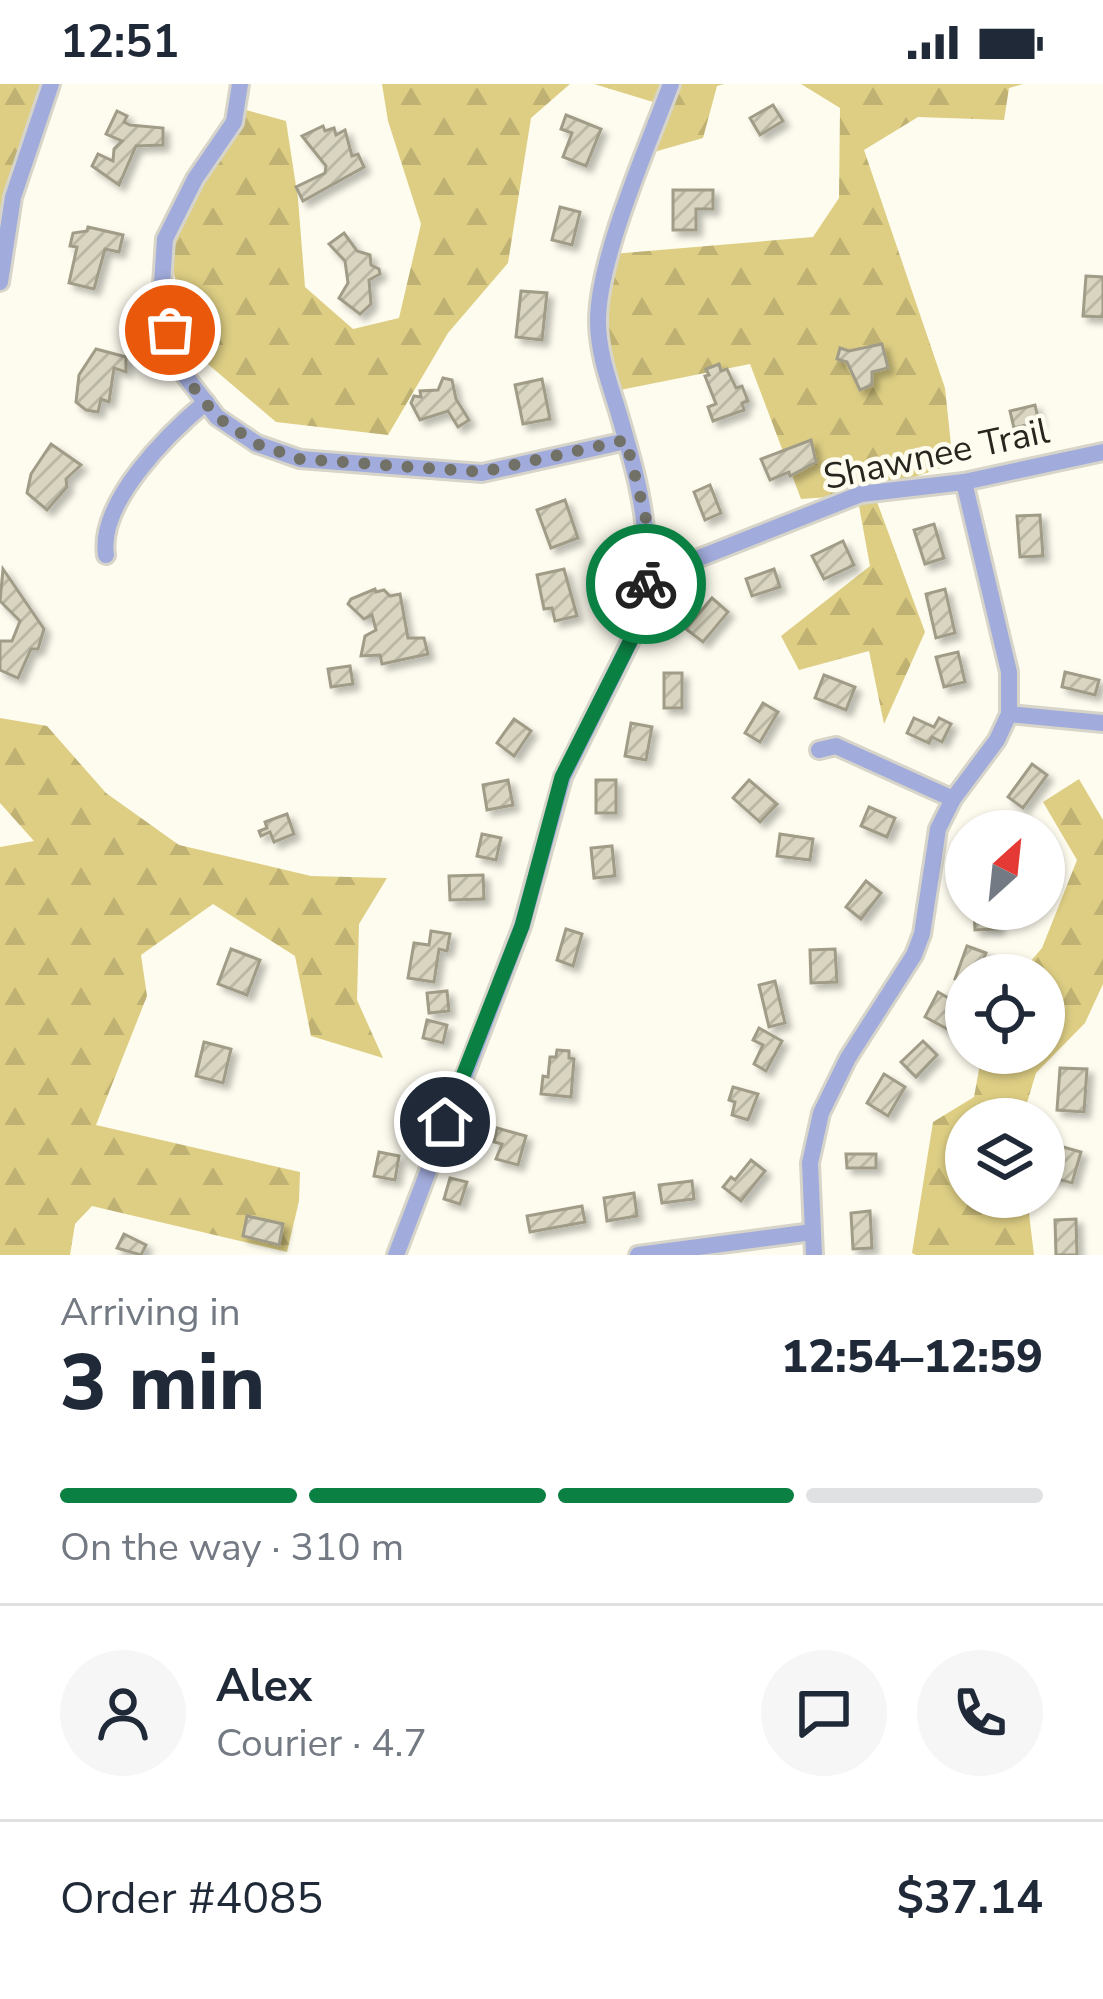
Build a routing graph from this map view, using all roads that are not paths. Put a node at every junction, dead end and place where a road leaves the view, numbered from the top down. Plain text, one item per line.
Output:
1 (50, 84) edge
2 (240, 84) edge
3 (671, 84) edge
4 (0, 282) edge
5 (206, 402) junction
6 (626, 440) junction
7 (1103, 452) edge
8 (964, 482) junction
9 (106, 555) dead end
10 (648, 570) junction
11 (1009, 714) junction
12 (1103, 723) edge
13 (819, 750) dead end
14 (953, 799) junction
15 (812, 1232) junction
16 (396, 1255) edge
17 (638, 1255) edge
18 (814, 1255) edge

1 - 4 street
2 - 5 street
3 - 6 street
5 - 6 street
5 - 9 street
6 - 10 street
7 - 8 street, Shawnee Trail
8 - 10 street, Shawnee Trail
8 - 11 street
10 - 16 street
11 - 12 street
11 - 14 street
13 - 14 street
14 - 15 street
15 - 17 street
15 - 18 street

